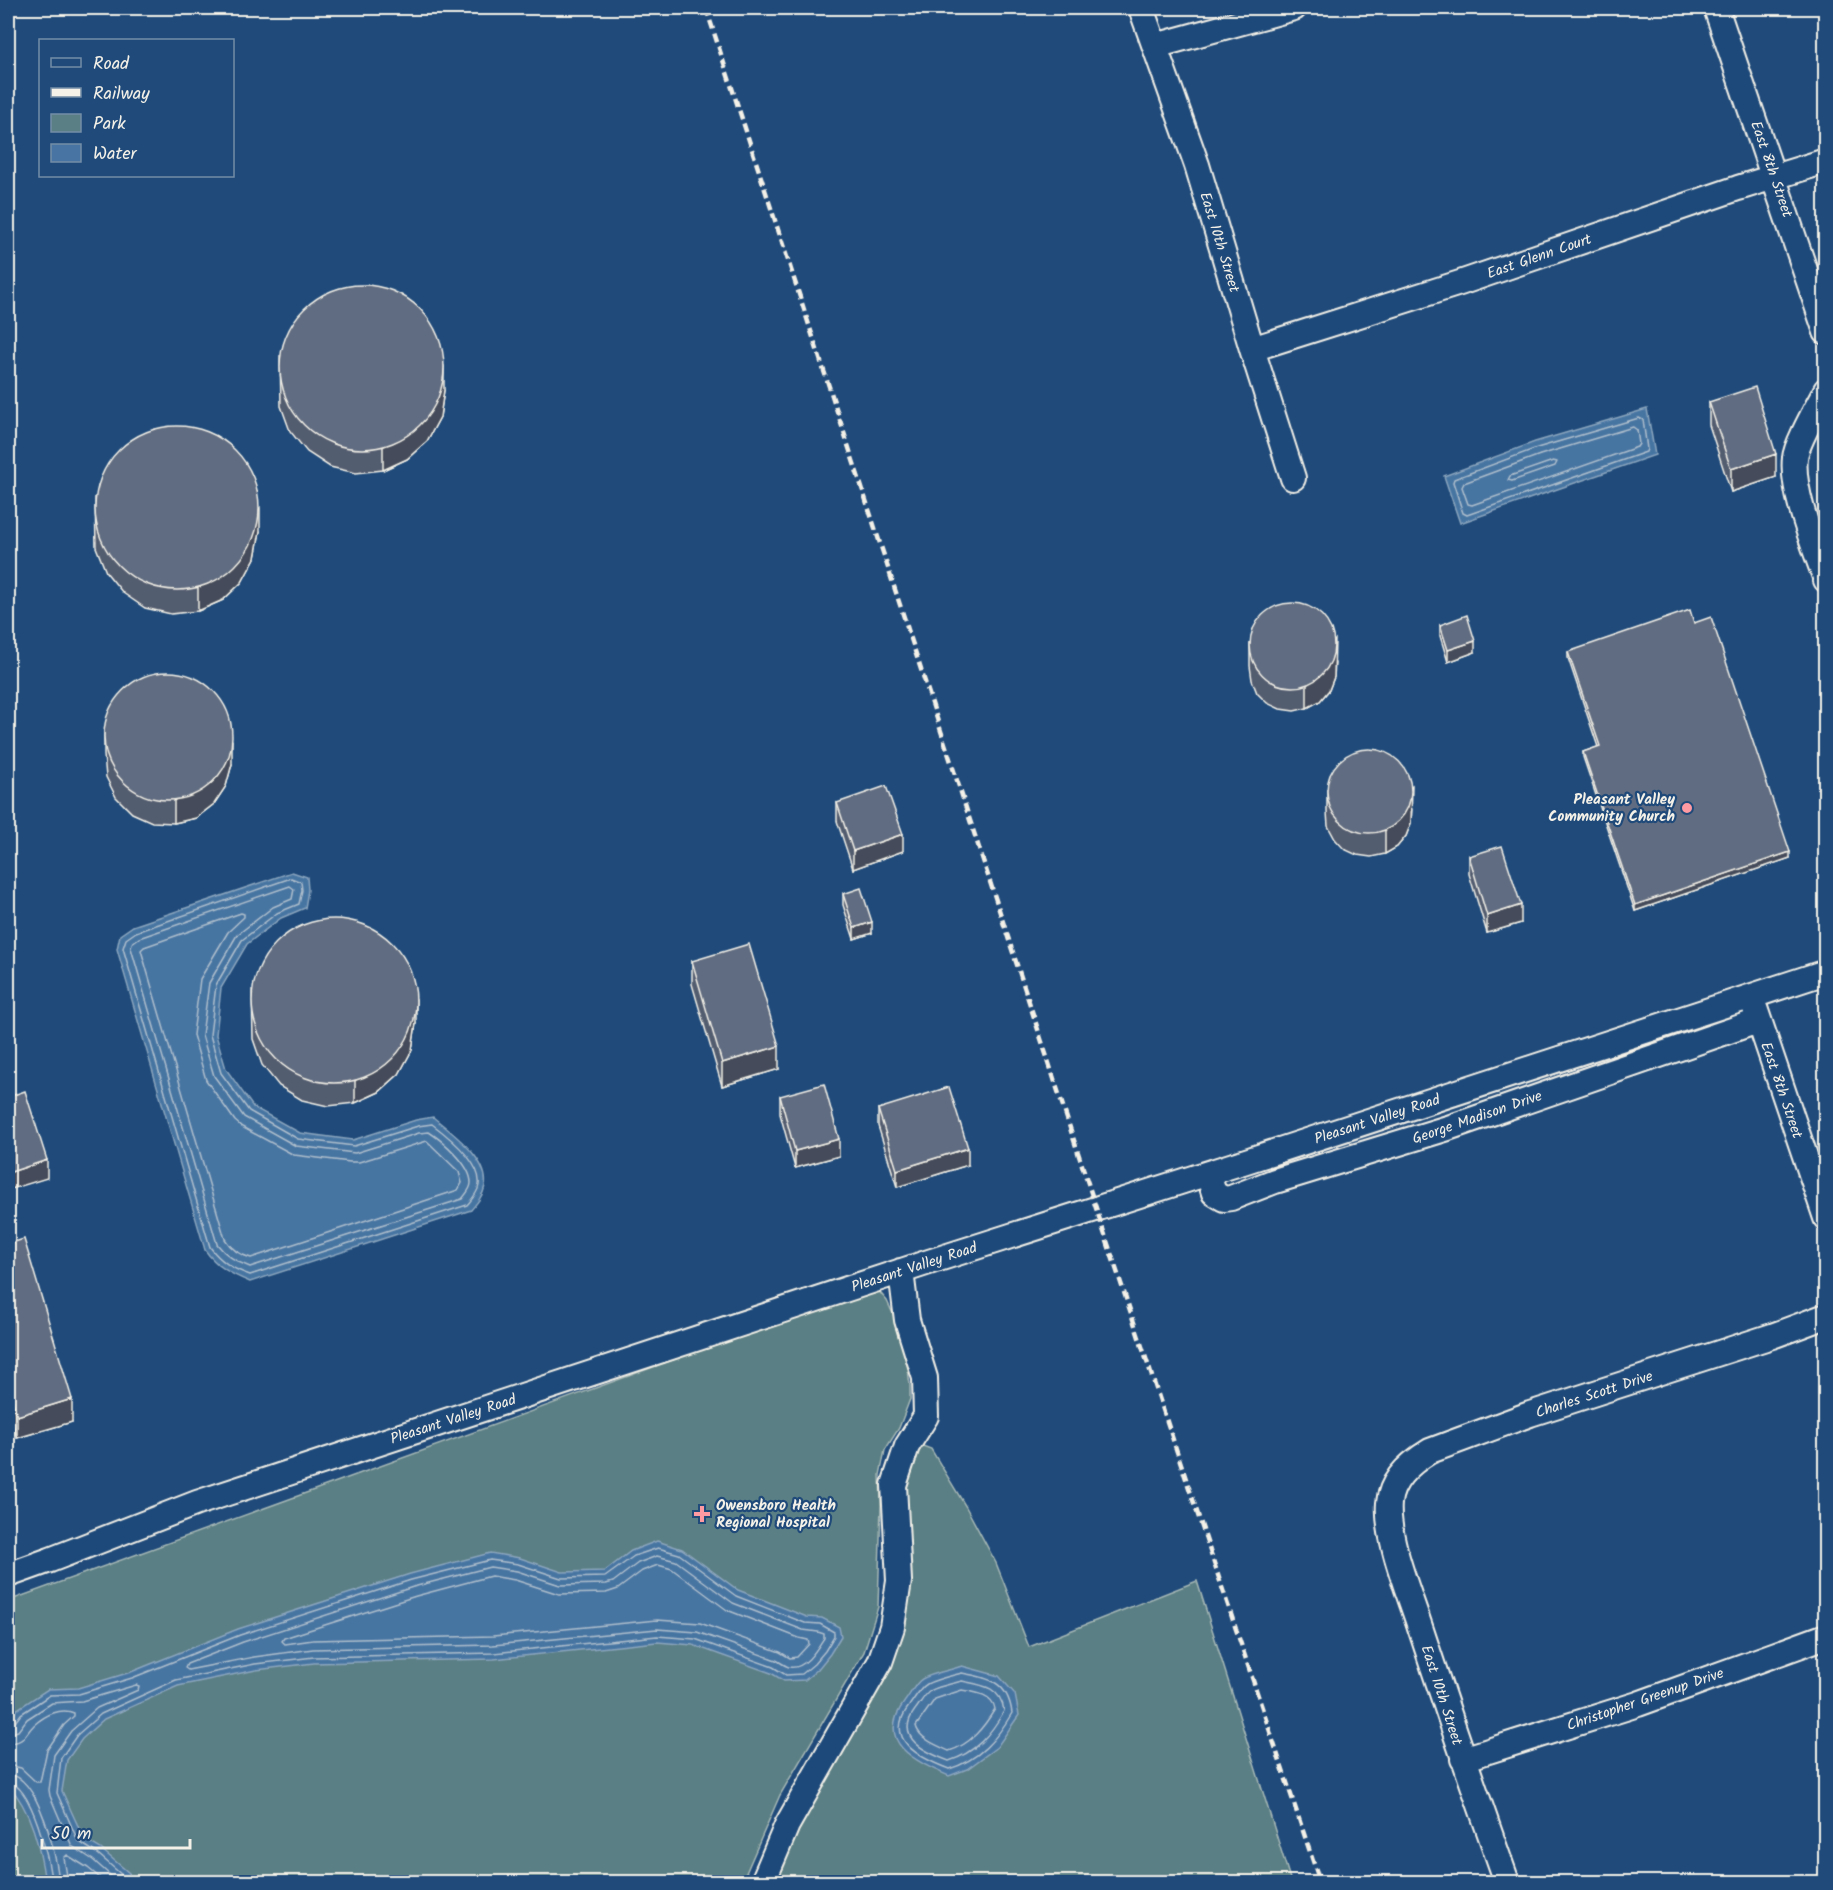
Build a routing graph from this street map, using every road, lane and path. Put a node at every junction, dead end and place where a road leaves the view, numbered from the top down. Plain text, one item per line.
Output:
1 (1141, 8) edge
2 (1294, 8) edge
3 (1716, 8) edge
4 (1155, 46) junction
5 (1826, 161) edge
6 (1774, 176) junction
7 (1826, 332) edge
8 (1252, 349) junction
9 (1826, 390) edge
10 (1293, 478) dead end
11 (1826, 580) edge
12 (1826, 972) edge
13 (1751, 997) junction
14 (1758, 1021) junction
15 (1208, 1174) junction
16 (1826, 1218) edge
17 (901, 1271) junction
18 (1826, 1316) edge
19 (1389, 1505) joint
20 (8, 1575) edge
21 (1826, 1636) edge
22 (1463, 1759) junction
23 (763, 1882) edge
24 (1507, 1882) edge

1 - 4 street, East 10th Street
2 - 4 street
3 - 6 street, East 8th Street
4 - 8 street, East 10th Street
5 - 6 street, East Glenn Court
6 - 7 street, East 8th Street
6 - 8 street, East Glenn Court
8 - 10 street, East 10th Street
9 - 11 street
12 - 13 street, Pleasant Valley Road
13 - 14 street, East 8th Street
13 - 15 street, Pleasant Valley Road
14 - 15 street, George Madison Drive
14 - 16 street, East 8th Street
15 - 17 street, Pleasant Valley Road
17 - 20 street, Pleasant Valley Road
17 - 23 street
18 - 19 street, Charles Scott Drive
19 - 22 street, East 10th Street
21 - 22 street, Christopher Greenup Drive
22 - 24 street, East 10th Street

